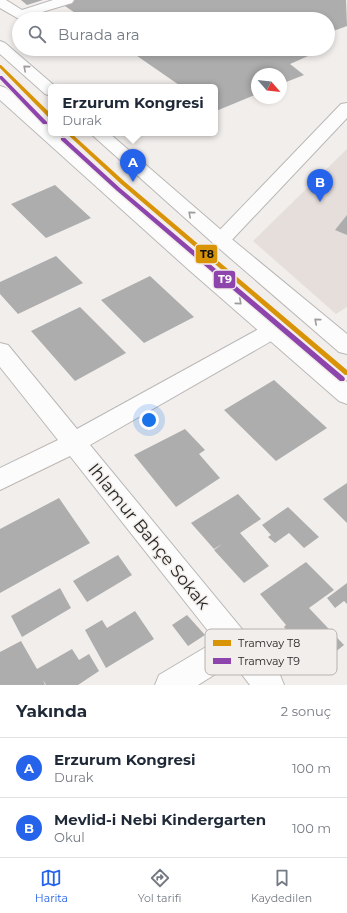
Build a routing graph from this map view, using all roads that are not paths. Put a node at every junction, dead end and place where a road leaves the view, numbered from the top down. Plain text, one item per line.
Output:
1 (67, 0) edge
2 (0, 2) edge
3 (15, 12) edge
4 (29, 12) edge
5 (0, 46) edge
6 (48, 88) edge
7 (0, 91) edge
8 (347, 108) edge
9 (48, 133) edge
10 (51, 136) edge
11 (102, 136) edge
12 (221, 240) junction
13 (272, 331) junction
14 (347, 346) edge
15 (0, 351) edge
16 (347, 395) edge
17 (74, 442) junction
18 (0, 480) edge
19 (224, 629) edge
20 (205, 664) edge
21 (261, 675) edge
22 (170, 685) edge
23 (269, 685) edge

1 - 4 main road
2 - 3 main road
6 -> 5 main road
7 -> 9 main road
8 - 12 main road
10 -> 13 main road
12 -> 11 main road
14 -> 12 main road
13 - 16 main road
13 - 17 main road
15 - 17 main road, Ihlamur Bahçe Sokak
17 - 18 main road
17 - 19 main road, Ihlamur Bahçe Sokak
20 - 22 main road
21 - 23 main road, Ihlamur Bahçe Sokak

